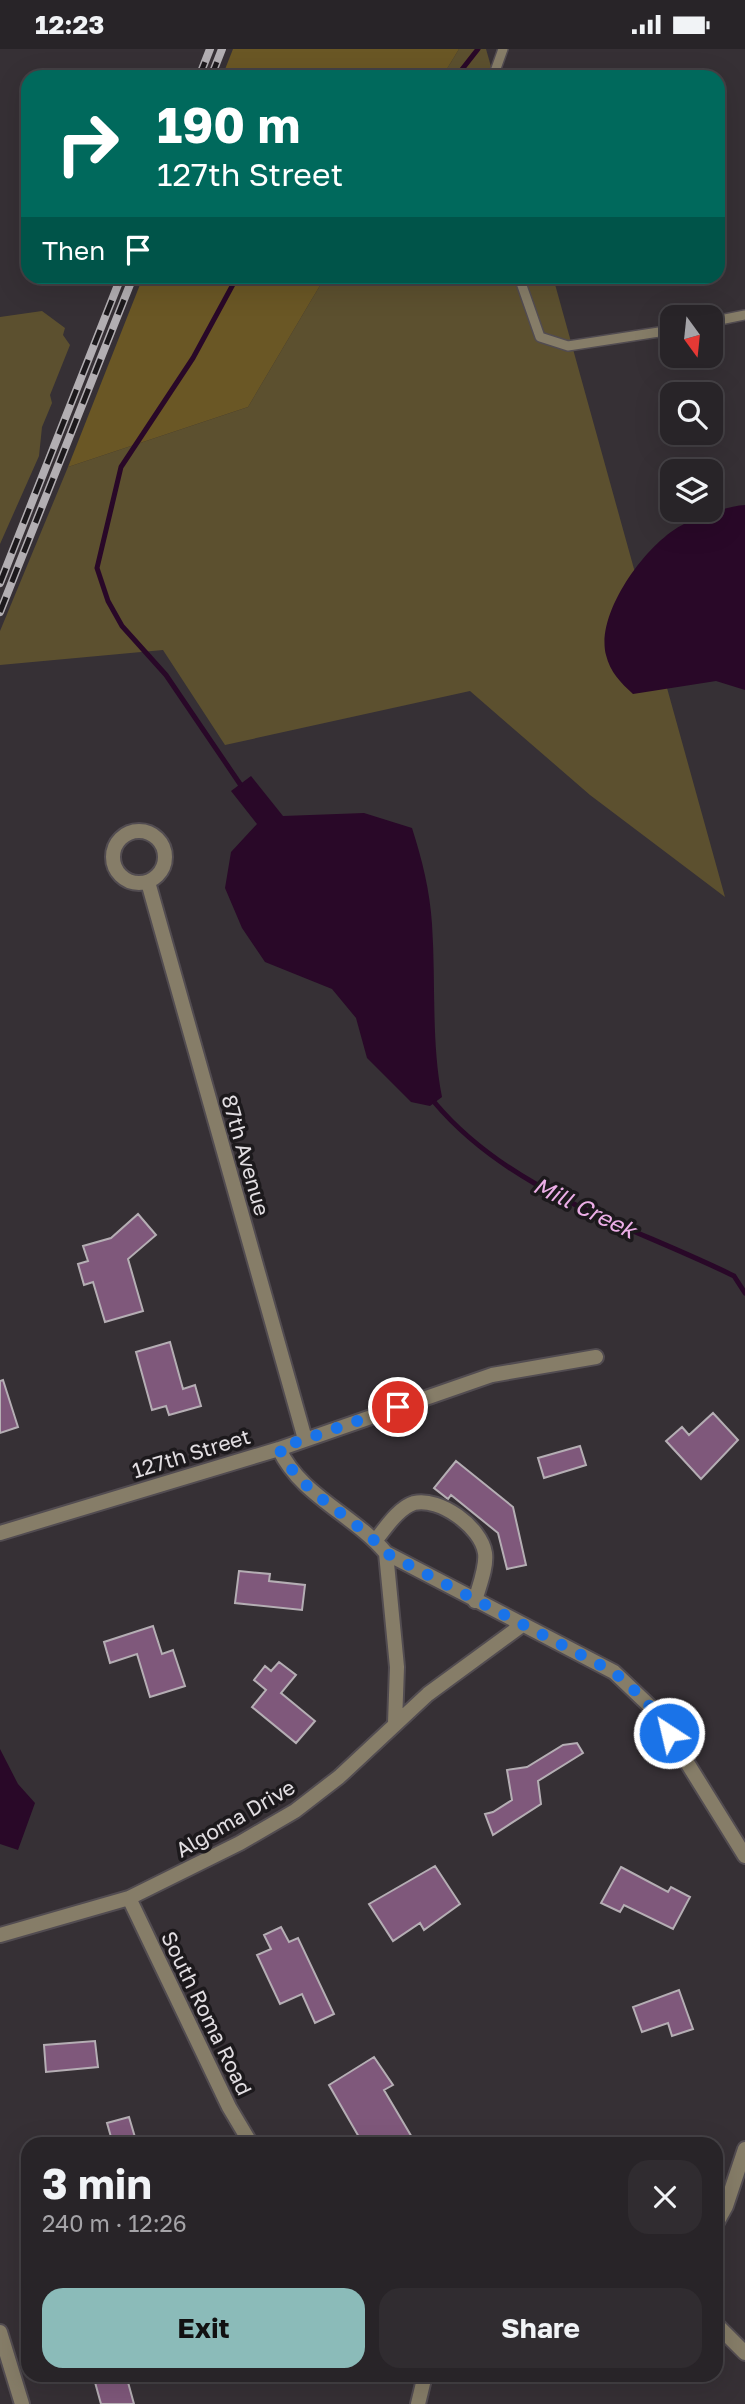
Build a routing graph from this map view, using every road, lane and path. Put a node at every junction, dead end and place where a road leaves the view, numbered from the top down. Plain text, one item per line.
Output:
1 (503, 49) edge
2 (496, 70) edge
3 (521, 284) edge
4 (745, 315) edge
5 (723, 319) edge
6 (660, 332) edge
7 (148, 882) dead end
8 (596, 1357) dead end
9 (304, 1439) junction
10 (279, 1448) junction
11 (0, 1533) edge
12 (375, 1541) junction
13 (386, 1553) junction
14 (475, 1601) junction
15 (522, 1625) junction
16 (395, 1723) junction
17 (745, 1856) edge
18 (129, 1898) junction
19 (0, 1935) edge
20 (247, 2137) edge
21 (745, 2149) edge
22 (723, 2211) edge
23 (723, 2331) edge
24 (0, 2332) edge
25 (745, 2353) edge
26 (423, 2382) edge
27 (22, 2404) edge
28 (418, 2404) edge

1 - 2 lane
3 - 6 lane
4 - 5 lane
7 - 9 street, 87th Avenue
8 - 9 street, 127th Street
9 - 10 street, 127th Street
10 - 11 street, 127th Street
10 - 12 street
12 - 13 street
12 - 14 street
13 - 14 street
13 - 16 street
14 - 15 street
15 - 16 street, Algoma Drive
15 - 17 street
16 - 18 street, Algoma Drive
18 - 19 street, Algoma Drive
18 - 20 street, South Roma Road
21 - 22 street
23 - 25 street
24 - 27 street
26 - 28 street

